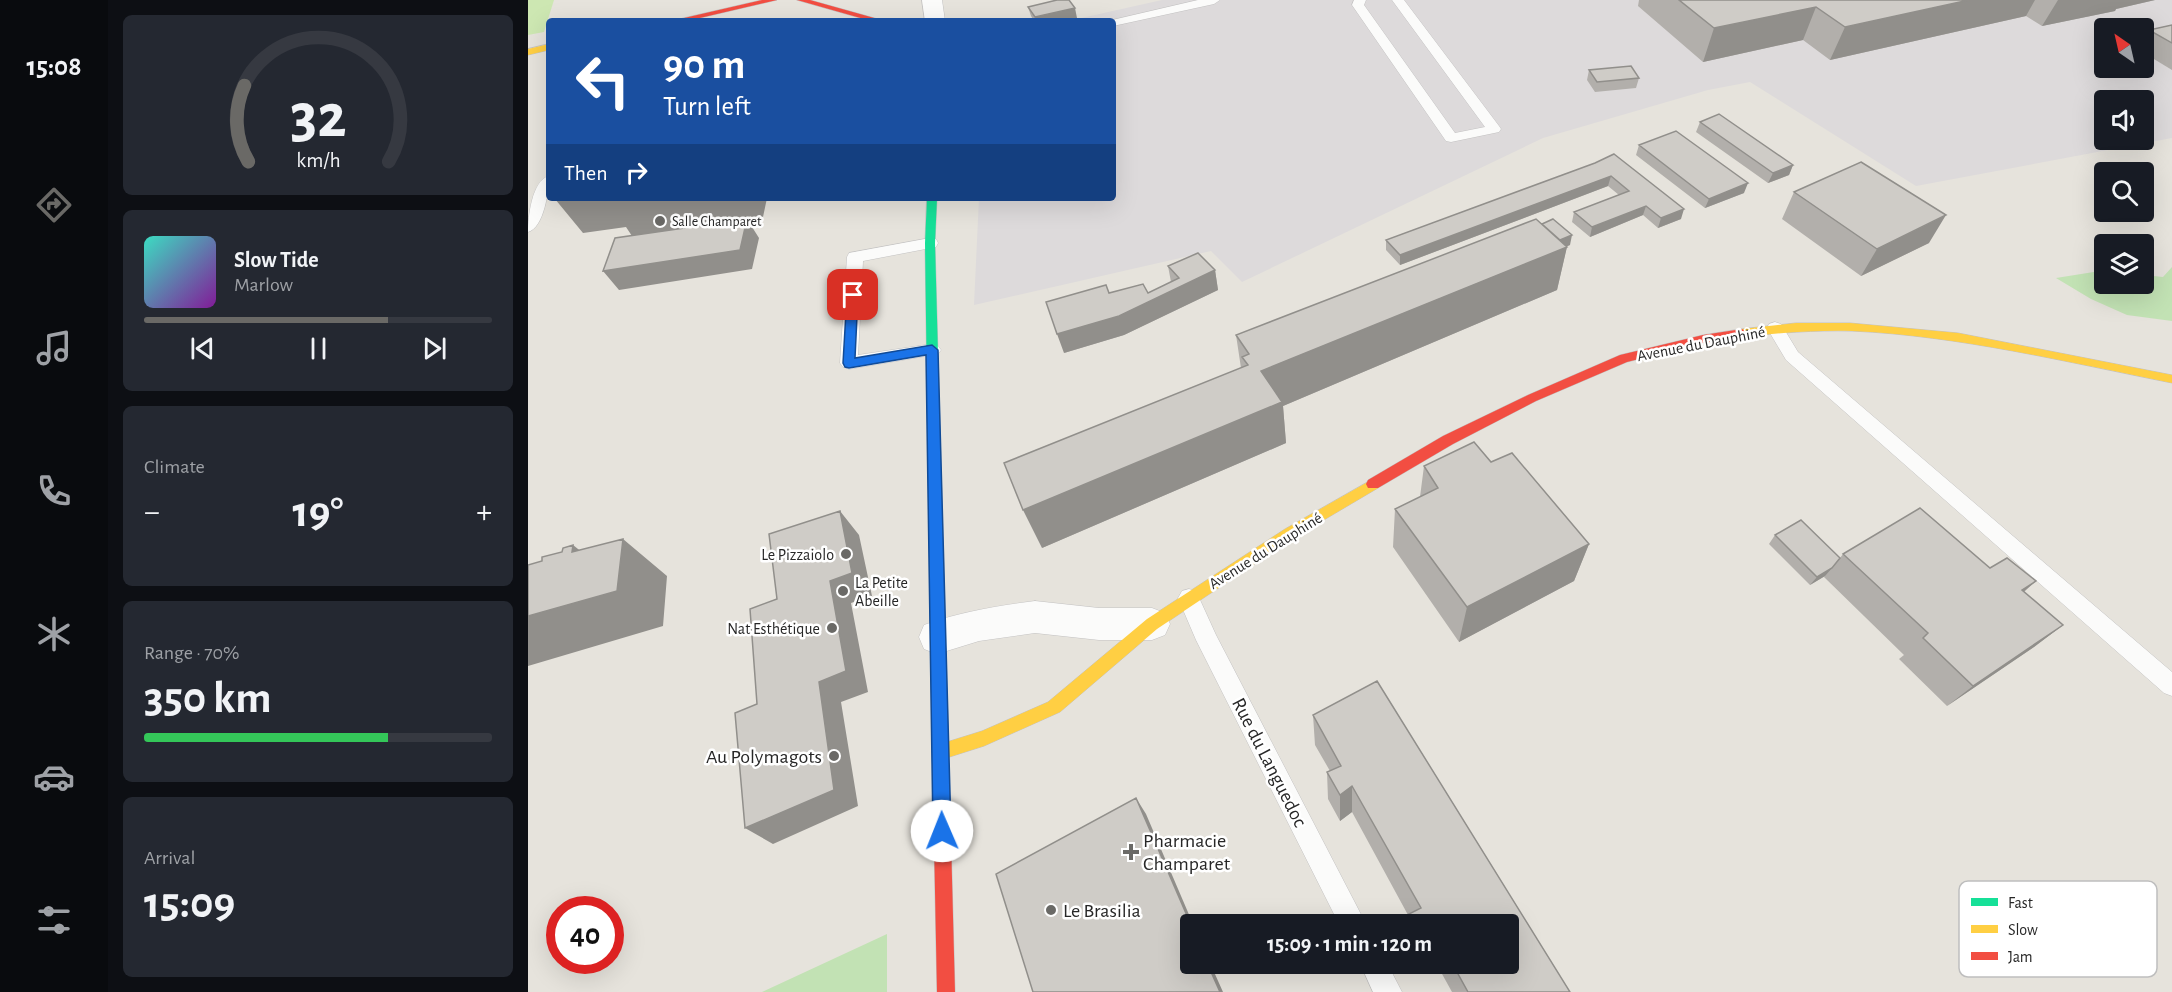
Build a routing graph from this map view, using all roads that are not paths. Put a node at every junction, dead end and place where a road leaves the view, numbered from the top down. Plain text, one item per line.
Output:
1 (773, 0) edge
2 (801, 0) edge
3 (932, 0) edge
4 (1214, 0) edge
5 (1360, 0) edge
6 (1398, 0) edge
7 (689, 18) edge
8 (870, 18) edge
9 (935, 18) edge
10 (1116, 21) edge
11 (546, 48) edge
12 (528, 52) edge
13 (546, 187) edge
14 (932, 201) edge
15 (528, 227) edge
16 (930, 243) junction
17 (1775, 328) junction
18 (932, 350) junction
19 (2172, 379) edge
20 (1189, 598) junction
21 (1152, 624) junction
22 (937, 637) junction
23 (2172, 686) edge
24 (940, 752) junction
25 (1348, 914) edge
26 (1379, 974) edge
27 (946, 992) edge
28 (1388, 992) edge

1 - 7 street
2 - 8 street
3 - 9 street
4 - 10 lane
5 - 6 lane
11 - 12 street
13 - 15 lane
14 - 16 street
16 - 18 street
16 - 18 lane
17 - 19 street, Avenue du Dauphiné
17 - 20 street, Avenue du Dauphiné
17 - 23 lane
18 - 22 street
20 - 21 street, Avenue du Dauphiné
20 - 25 lane, Rue du Languedoc
21 - 22 street
21 - 24 street, Avenue du Dauphiné
22 - 24 street
24 - 27 street
26 - 28 lane

